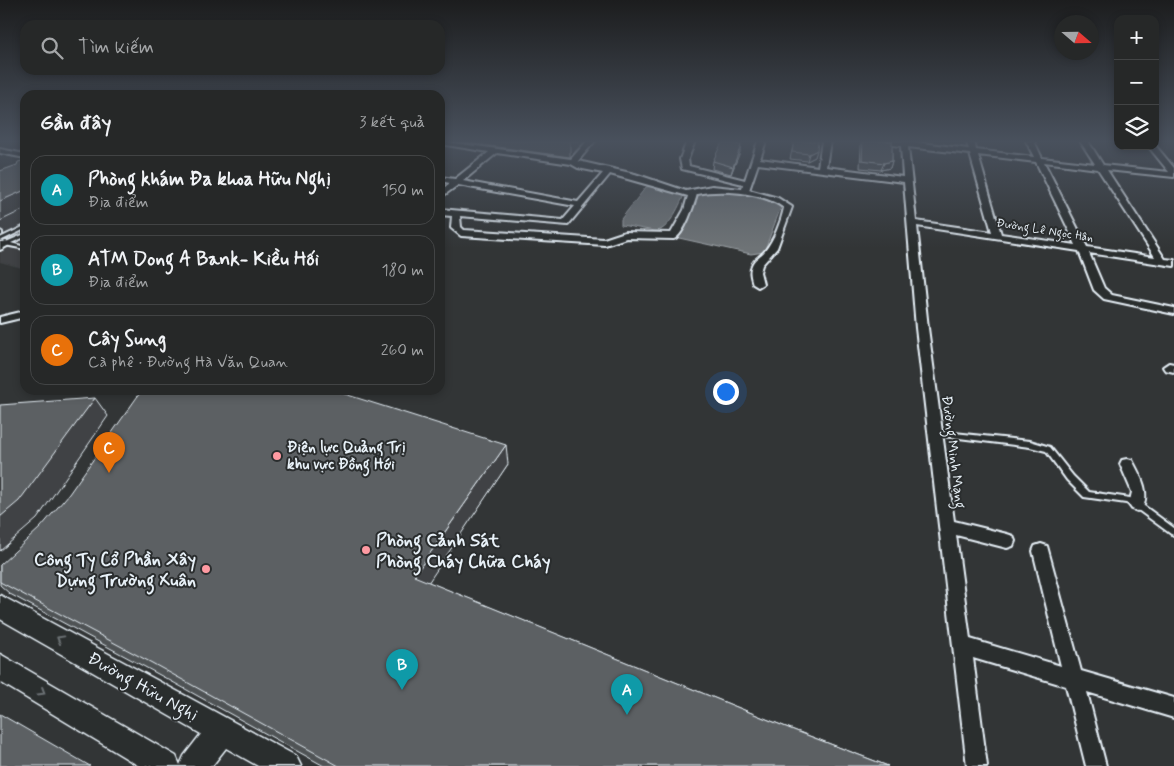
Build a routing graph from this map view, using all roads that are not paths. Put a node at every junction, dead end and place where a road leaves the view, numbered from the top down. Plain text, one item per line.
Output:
1 (463, 177) edge
2 (604, 177) edge
3 (634, 177) edge
4 (722, 177) edge
5 (750, 177) edge
6 (882, 177) edge
7 (907, 177) edge
8 (981, 177) edge
9 (1048, 177) edge
10 (1108, 177) edge
11 (445, 180) edge
12 (907, 180) junction
13 (457, 182) junction
14 (748, 183) junction
15 (445, 191) edge
16 (745, 193) junction
17 (693, 194) junction
18 (582, 205) junction
19 (445, 212) edge
20 (456, 213) junction
21 (913, 223) junction
22 (20, 231) edge
23 (997, 235) junction
24 (20, 237) edge
25 (2, 244) edge
26 (20, 247) edge
27 (1083, 249) junction
28 (1162, 261) junction
29 (1174, 263) edge
30 (758, 284) dead end
31 (1174, 311) edge
32 (20, 315) edge
33 (0, 320) edge
34 (935, 433) junction
35 (1126, 464) dead end
36 (1136, 505) junction
37 (947, 526) junction
38 (1174, 532) edge
39 (1007, 541) dead end
40 (1041, 551) dead end
41 (0, 606) edge
42 (962, 646) junction
43 (0, 667) edge
44 (1075, 678) junction
45 (1174, 708) edge
46 (222, 730) junction
47 (166, 766) edge
48 (194, 766) edge
49 (286, 766) edge
50 (977, 766) edge
51 (1096, 766) edge

1 - 13 street
2 - 18 street
3 - 17 street
4 - 14 street
5 - 14 street
6 - 12 street
7 - 12 street, Đường Minh Mạng
8 - 23 street
9 - 27 street
10 - 28 street
11 - 13 street
12 - 21 street, Đường Minh Mạng
13 - 15 street
13 - 18 street
14 - 16 street
16 - 17 street
16 - 30 street
17 - 20 street
18 - 20 street
19 - 20 street
21 - 23 street, Đường Lê Ngọc Hân
21 - 34 street, Đường Minh Mạng
22 - 25 lane
23 - 27 street, Đường Lê Ngọc Hân
24 - 25 lane
25 - 26 lane
27 - 28 street, Đường Lê Ngọc Hân
27 - 31 street
28 - 29 street, Đường Lê Ngọc Hân
32 - 33 street
34 - 36 lane
34 - 37 street, Đường Minh Mạng
35 - 36 street
36 - 38 lane
37 - 39 street
37 - 42 street, Đường Minh Mạng
40 - 44 street
46 -> 41 main road, Đường Hữu Nghị
42 - 44 street
42 - 50 street, Đường Minh Mạng
43 -> 47 main road
44 - 45 street
44 - 51 street
46 - 48 main road
46 - 49 main road, Đường Hữu Nghị

